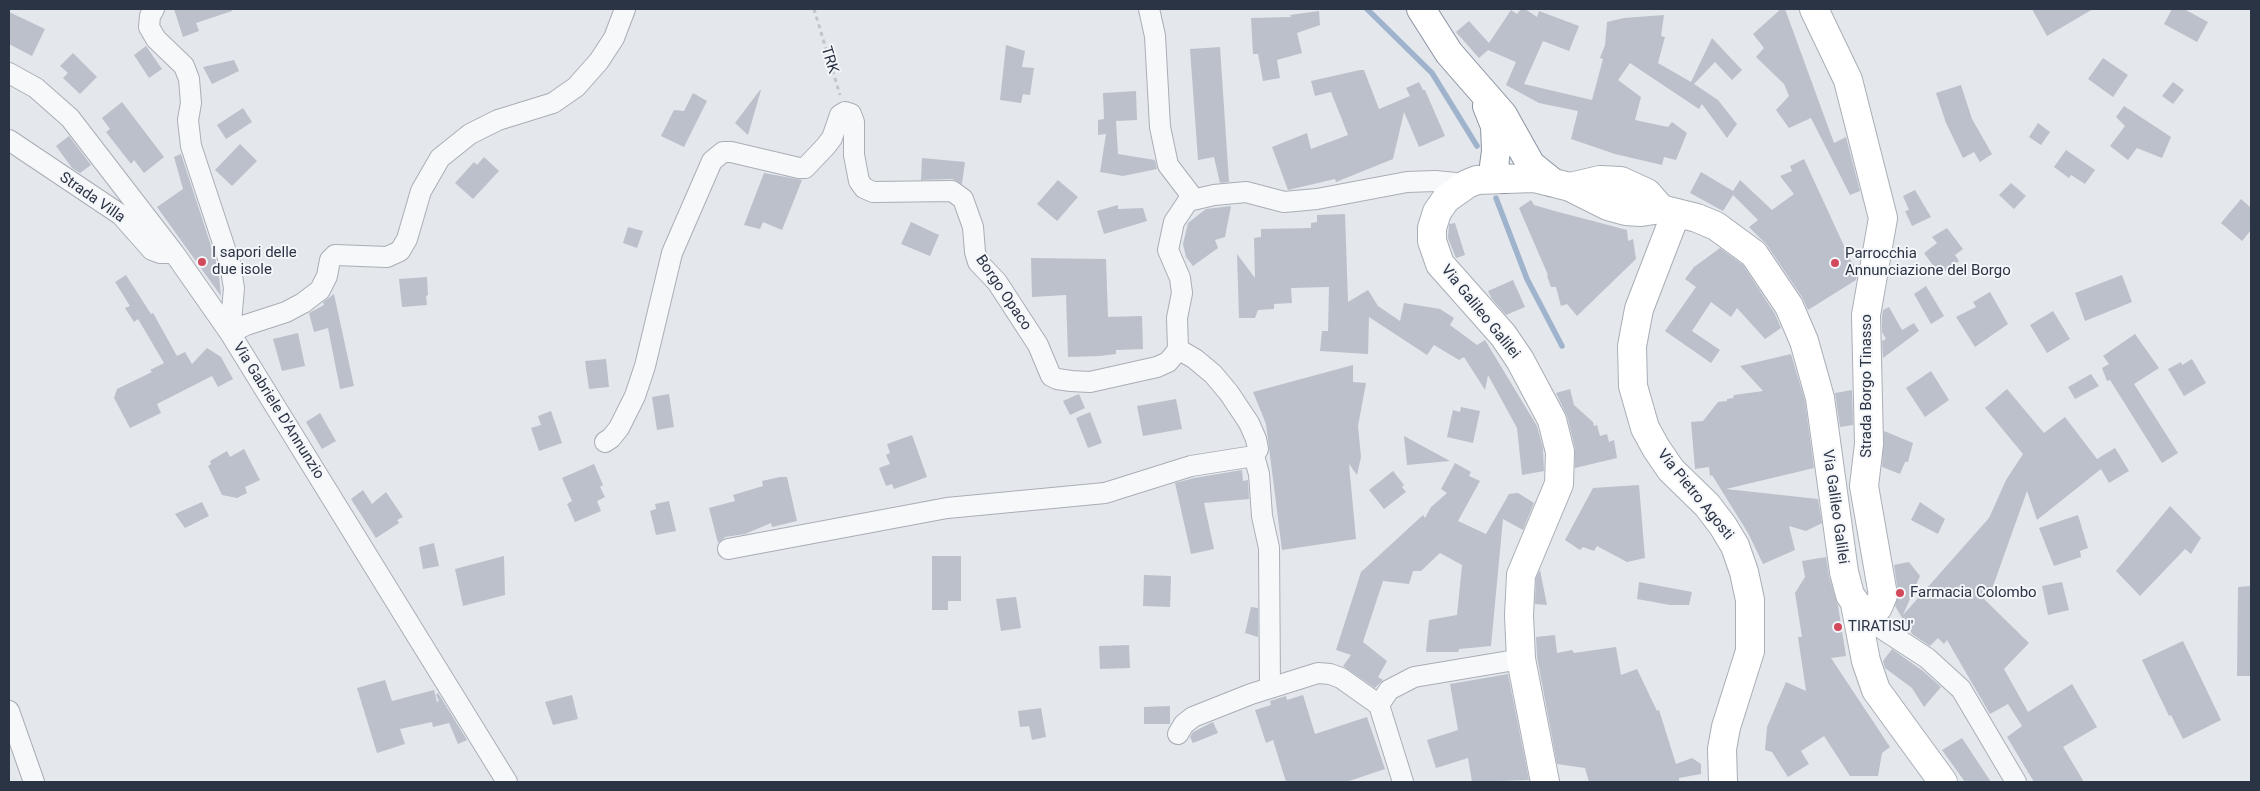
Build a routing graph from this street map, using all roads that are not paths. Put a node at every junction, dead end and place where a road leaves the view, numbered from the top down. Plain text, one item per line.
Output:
1 (154, 9) edge
2 (625, 9) edge
3 (1149, 9) edge
4 (1421, 9) edge
5 (1814, 9) edge
6 (9, 74) edge
7 (1480, 88) junction
8 (9, 140) edge
9 (1522, 153) junction
10 (1491, 176) junction
11 (1579, 187) junction
12 (1194, 199) junction
13 (1656, 207) junction
14 (174, 253) junction
15 (230, 333) junction
16 (1178, 350) junction
17 (605, 442) dead end
18 (1254, 456) junction
19 (728, 549) dead end
20 (1861, 611) junction
21 (1901, 640) junction
22 (1522, 659) junction
23 (1866, 661) junction
24 (1270, 687) junction
25 (1379, 705) junction
26 (9, 712) edge
27 (1178, 734) dead end
28 (34, 782) edge
29 (507, 782) edge
30 (1403, 782) edge
31 (1545, 782) edge
32 (1723, 782) edge
33 (1943, 782) edge
34 (2016, 782) edge

1 - 15 street
2 - 15 street
3 - 12 street
4 - 7 main road
5 - 20 main road, Strada Borgo Tinasso
6 - 14 street, Via Gabriele D'Annunzio
7 - 9 main road
7 - 10 main road
8 - 14 street, Strada Villa
9 - 10 main road
9 - 11 main road
10 - 11 main road, Via Galileo Galilei
10 - 12 street
10 - 22 main road, Via Galileo Galilei
11 - 13 main road, Via Galileo Galilei
12 - 16 street
13 - 20 main road, Via Galileo Galilei
13 - 32 main road, Via Pietro Agosti
14 - 15 street, Via Gabriele D'Annunzio
15 - 29 street, Via Gabriele D'Annunzio
16 - 17 street, Borgo Opaco
16 - 18 street
18 - 19 street
18 - 24 street
20 - 21 street
20 - 23 main road, Via Galileo Galilei
21 - 23 street
21 - 34 street
22 - 25 street
22 - 31 main road, Via Galileo Galilei
23 - 33 main road, Via Galileo Galilei
24 - 25 street
24 - 27 street
25 - 30 street
26 - 28 street

